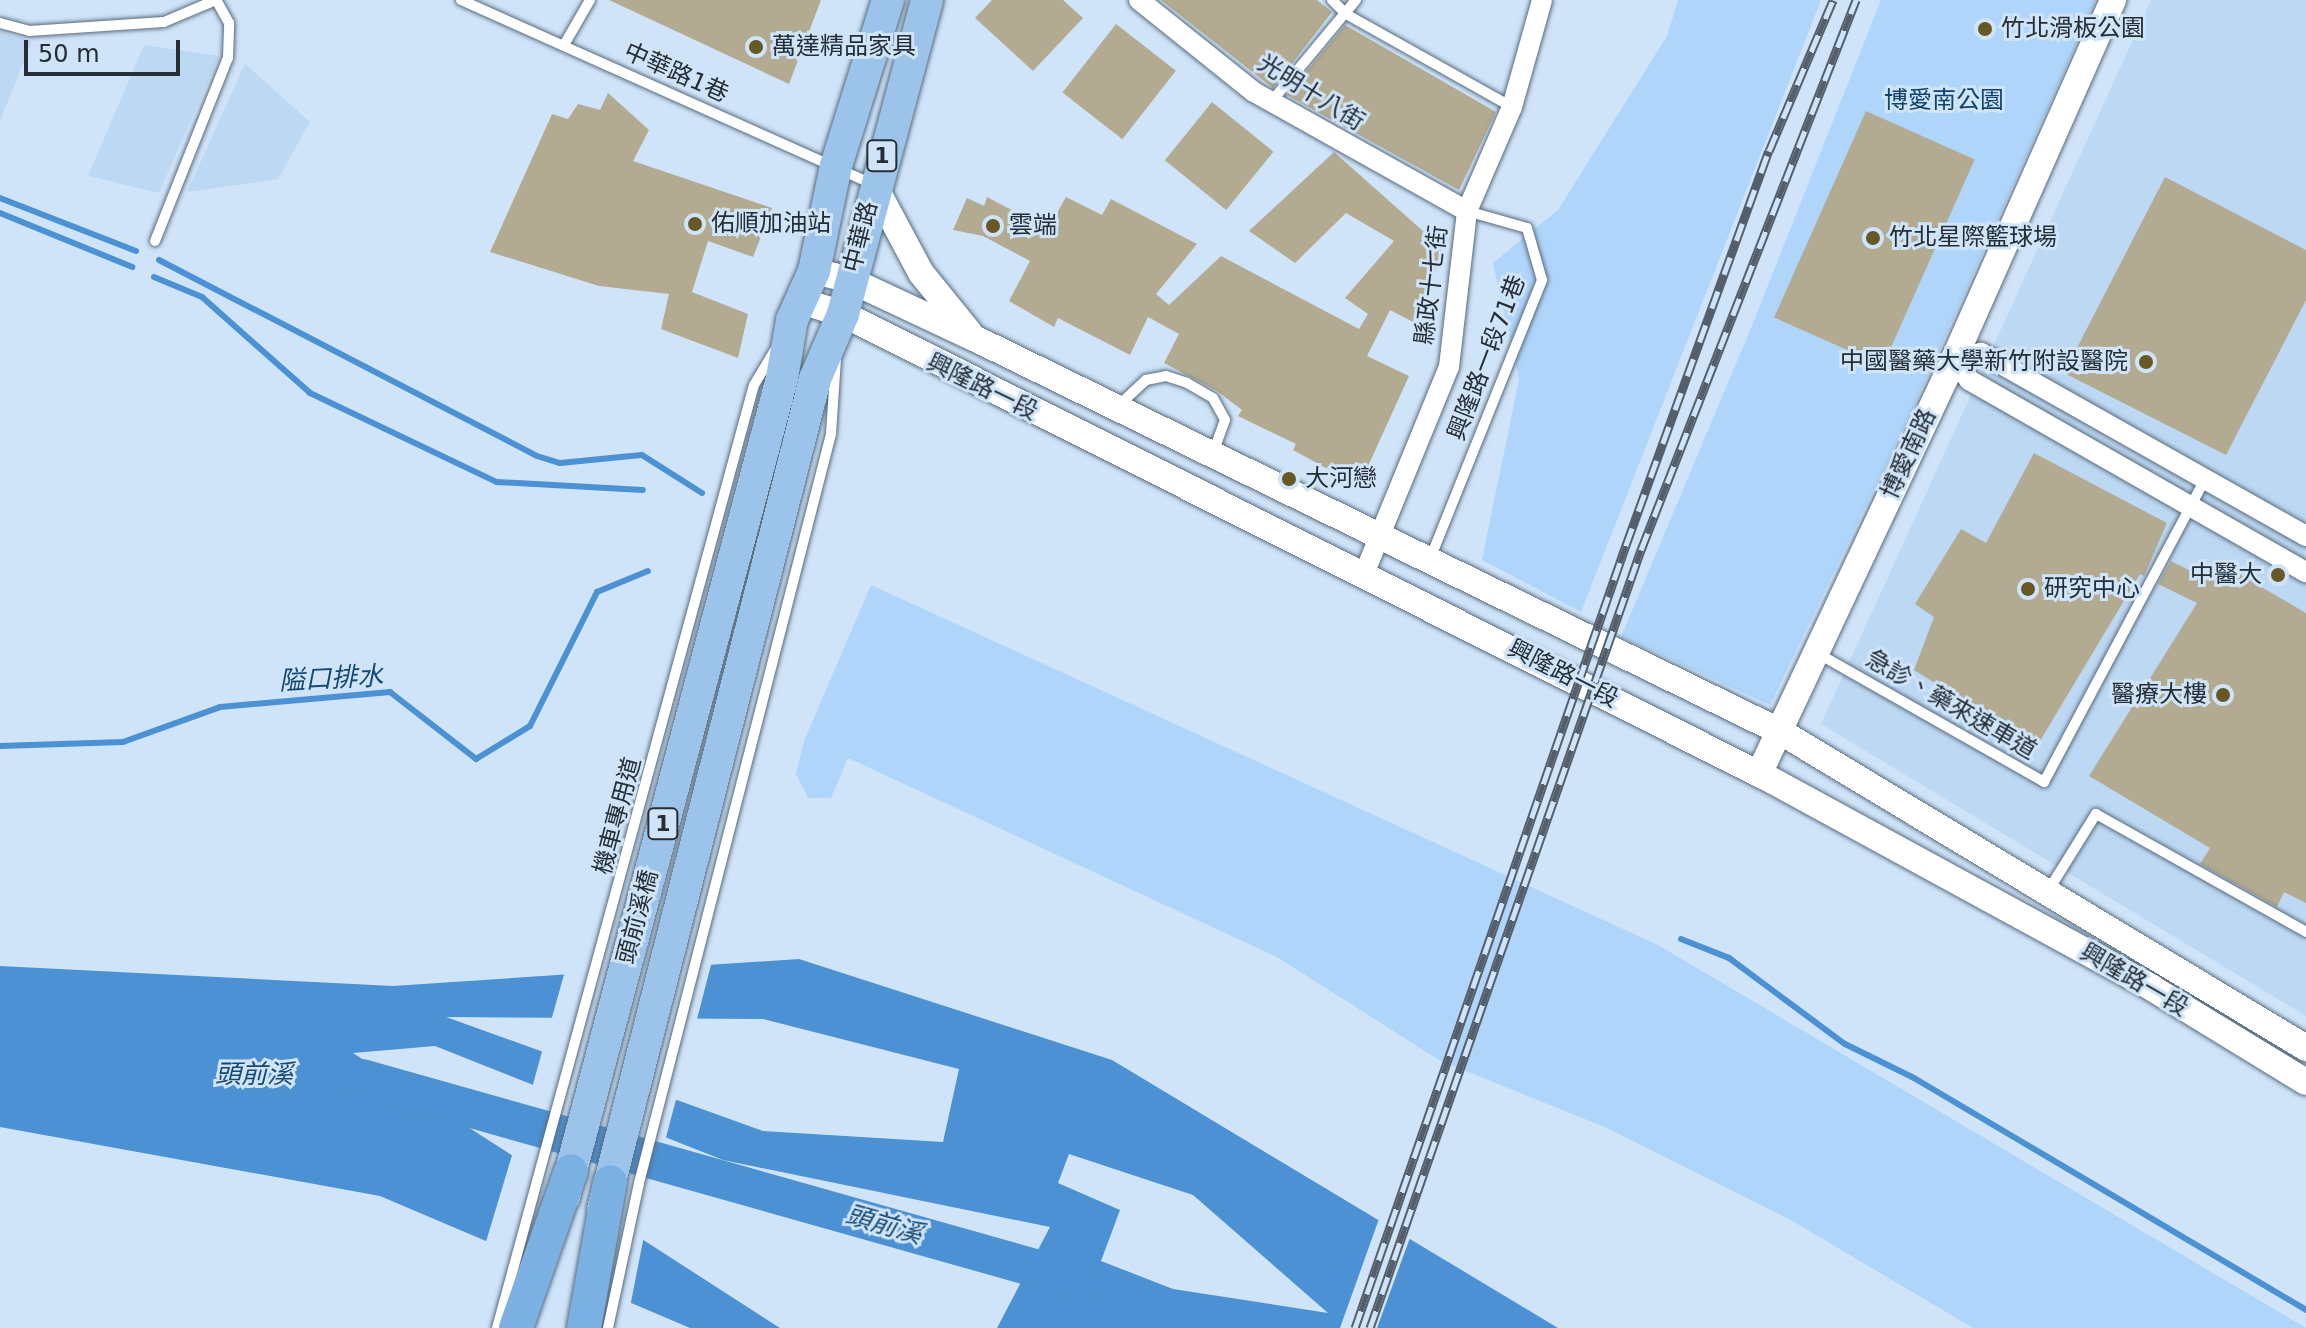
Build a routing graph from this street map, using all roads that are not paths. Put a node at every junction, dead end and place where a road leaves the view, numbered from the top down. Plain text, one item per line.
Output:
1 (216, 0) edge
2 (461, 0) edge
3 (590, 0) edge
4 (888, 0) edge
5 (927, 0) edge
6 (1139, 0) edge
7 (1332, 0) edge
8 (1356, 0) edge
9 (2113, 0) edge
10 (1539, 2) edge
11 (1346, 14) junction
12 (0, 23) edge
13 (564, 45) junction
14 (1271, 102) junction
15 (1512, 107) junction
16 (836, 166) junction
17 (874, 185) junction
18 (1467, 211) junction
19 (155, 241) dead end
20 (814, 271) junction
21 (850, 280) junction
22 (797, 310) junction
23 (839, 324) junction
24 (974, 338) junction
25 (1954, 359) junction
26 (1117, 407) junction
27 (1213, 453) junction
28 (2205, 479) junction
29 (2190, 506) junction
30 (1382, 535) junction
31 (2306, 536) edge
32 (1430, 559) junction
33 (2306, 572) edge
34 (1364, 574) junction
35 (1817, 653) junction
36 (1781, 732) junction
37 (1759, 774) junction
38 (2048, 891) junction
39 (2306, 932) edge
40 (2306, 1048) edge
41 (2306, 1082) edge
42 (571, 1171) junction
43 (610, 1182) junction
44 (497, 1328) edge
45 (516, 1328) edge
46 (530, 1328) edge
47 (571, 1328) edge
48 (584, 1328) edge
49 (608, 1328) edge

1 - 12 lane
1 - 19 lane
2 - 13 lane, 中華路1巷
3 - 13 lane
4 - 16 main road, 中華路 / 1
5 - 17 main road, 中華路 / 1
6 - 14 street, 光明十八街
7 - 11 lane
8 - 11 lane
9 - 25 street, 博愛南路
10 - 15 street, 縣政十七街
11 - 14 lane
11 - 15 lane
13 - 16 lane, 中華路1巷
14 - 18 street, 光明十八街
15 - 18 street, 縣政十七街
16 - 17 lane, 中華路1巷
16 - 20 main road, 中華路 / 1
17 - 21 main road, 中華路 / 1
17 - 24 street
18 - 30 street, 縣政十七街
18 - 32 lane, 興隆路一段71巷
20 - 21 street, 興隆路一段
20 - 22 main road, 中華路 / 1
21 - 23 main road, 中華路 / 1
21 - 24 street, 興隆路一段
22 - 23 street, 興隆路一段
22 - 42 main road, 頭前溪橋 / 1
22 - 44 lane, 機車專用道 / 1
23 - 34 street, 興隆路一段
23 - 43 main road, 頭前溪橋 / 1
23 - 49 lane, 1
24 - 26 street, 興隆路一段
25 - 28 street
25 - 29 street
25 - 35 street, 博愛南路
26 - 27 street, 興隆路一段
26 - 27 lane
27 - 30 street, 興隆路一段
28 - 29 lane
28 - 31 street
29 - 33 street
29 - 35 lane, 急診、藥來速車道
30 - 32 street, 興隆路一段
30 - 34 street, 縣政十七街
32 - 36 street, 興隆路一段
34 - 37 street, 興隆路一段
35 - 36 street, 博愛南路
36 - 37 street, 博愛南路
36 - 38 street, 興隆路一段
37 - 41 street, 興隆路一段
38 - 39 lane
38 - 40 street, 興隆路一段
42 - 45 highway
42 - 46 main road, 頭前溪橋 / 1
43 - 47 main road, 頭前溪橋 / 1
43 - 48 highway

